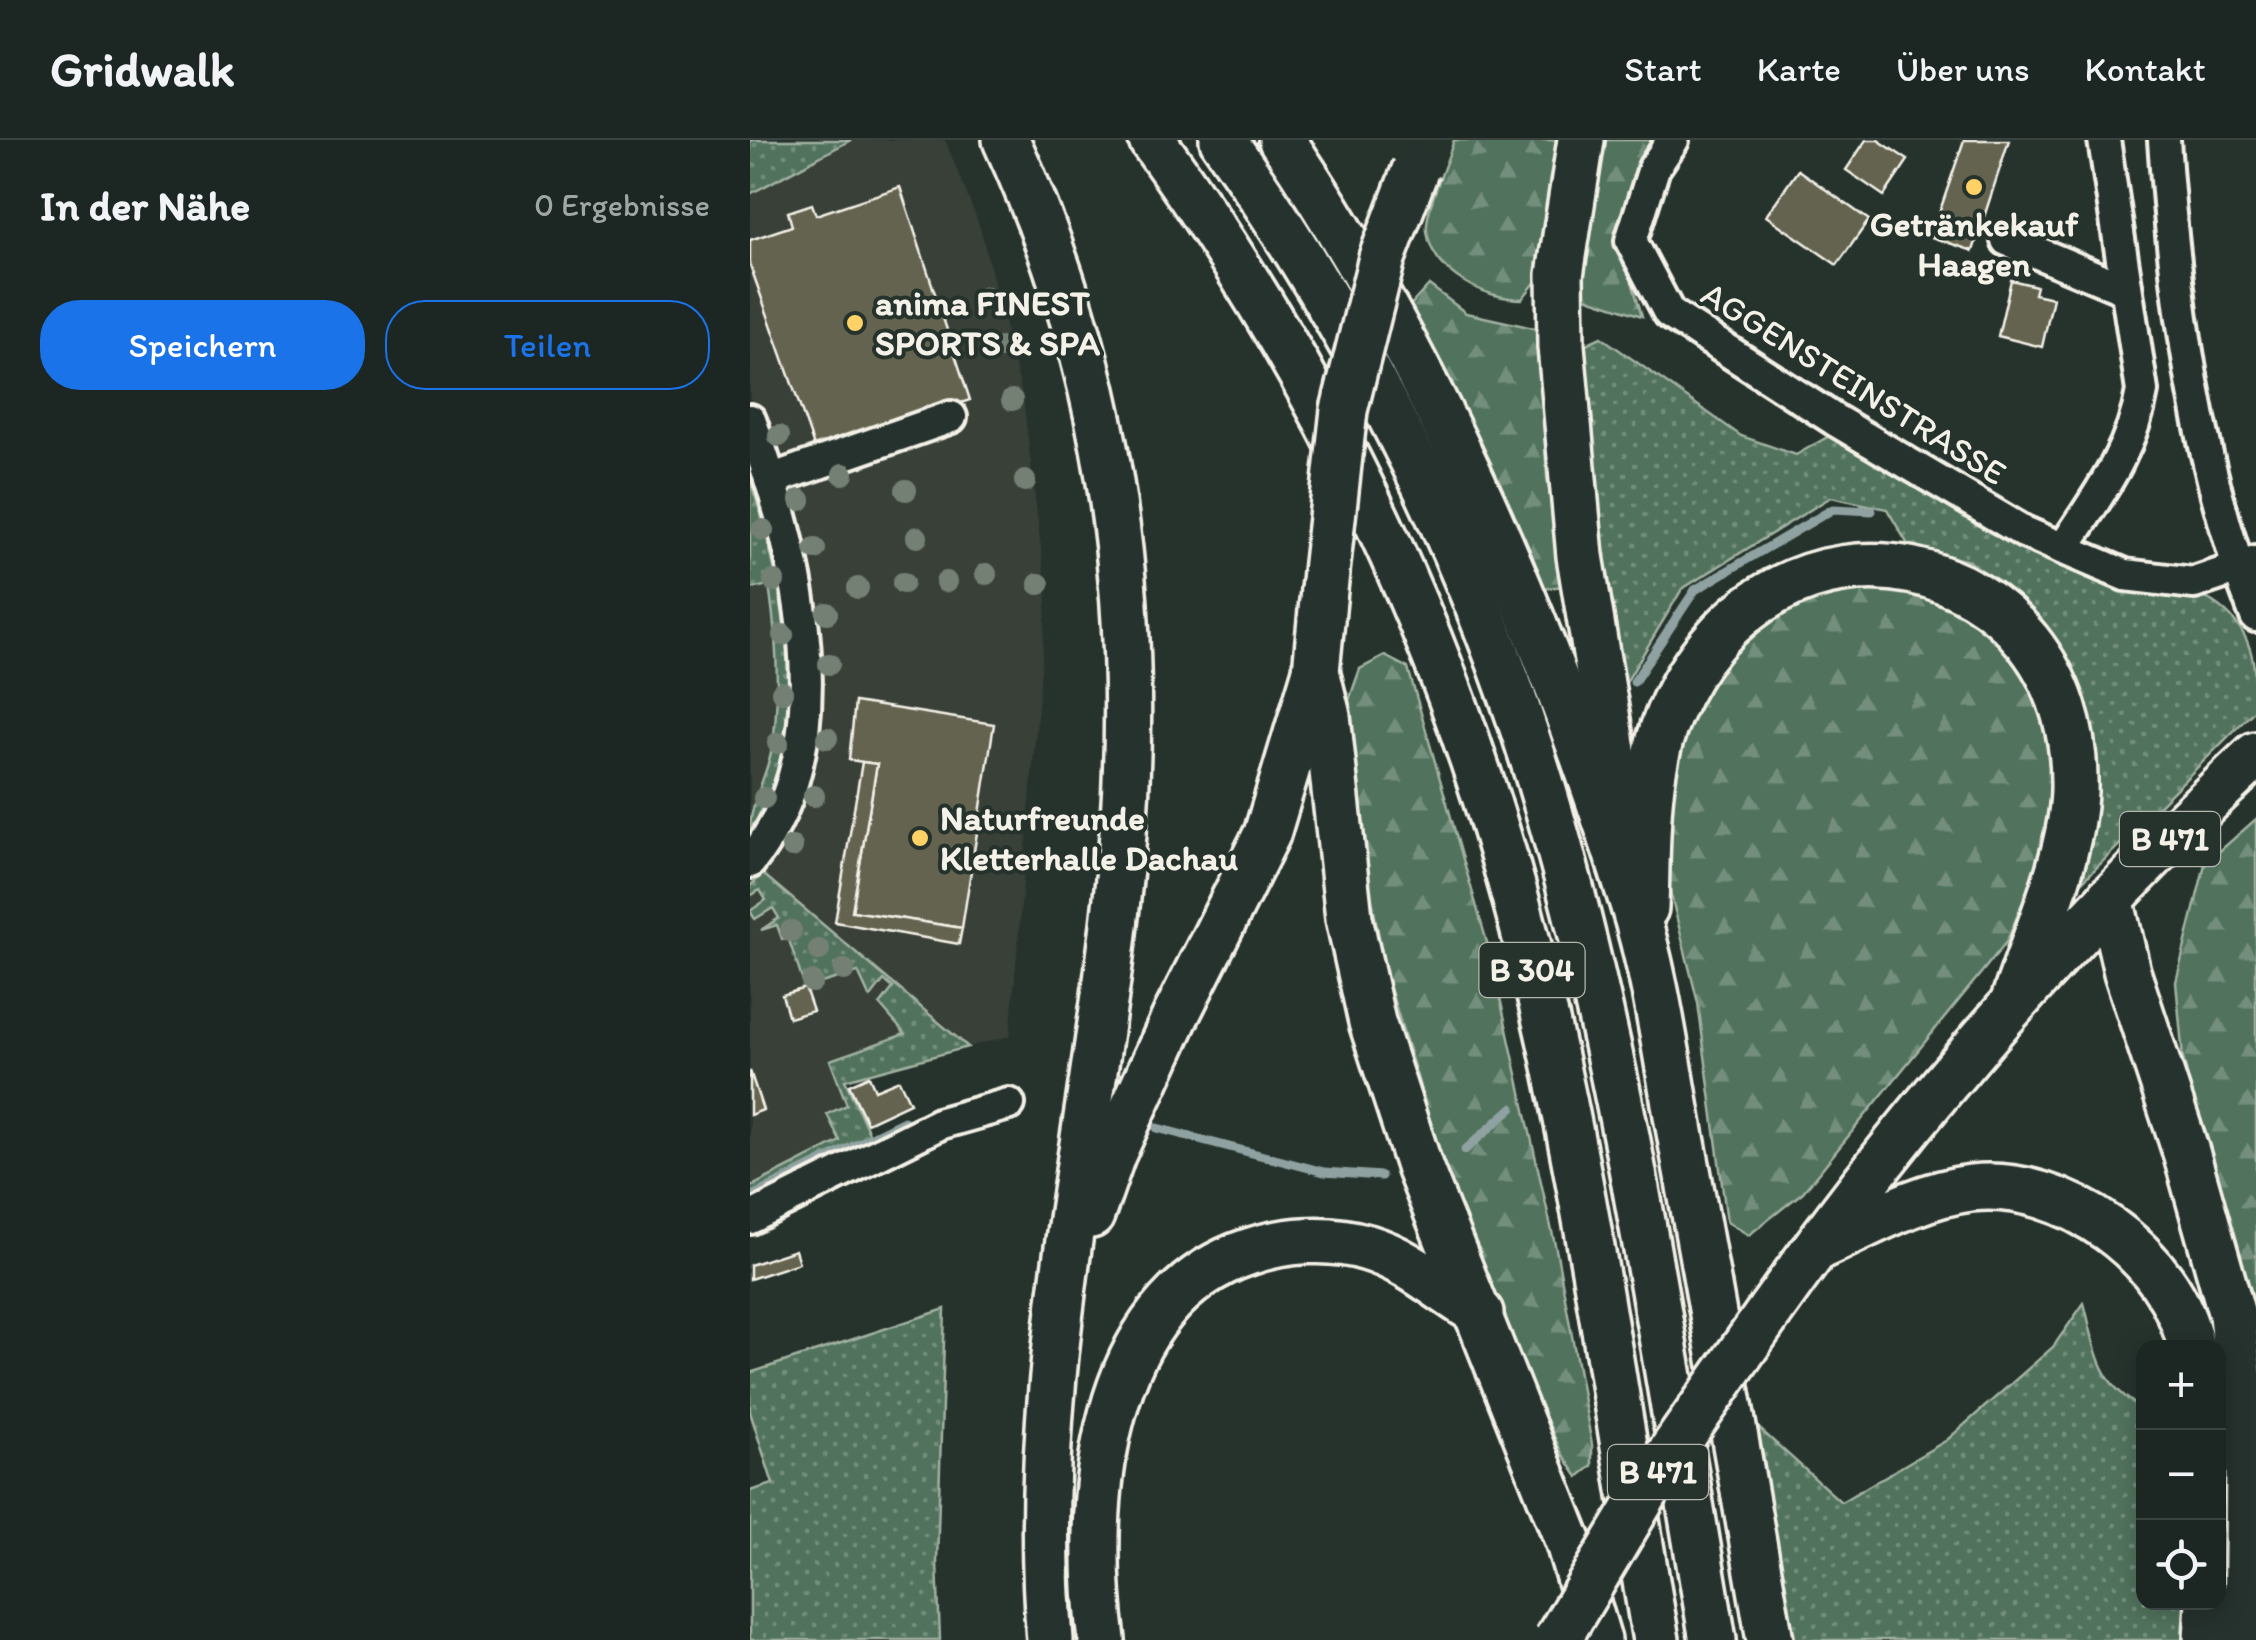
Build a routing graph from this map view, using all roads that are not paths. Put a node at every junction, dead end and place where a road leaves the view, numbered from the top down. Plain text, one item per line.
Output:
1 (1006, 140) edge
2 (1152, 140) edge
3 (1223, 140) edge
4 (1282, 140) edge
5 (1580, 140) edge
6 (1673, 140) edge
7 (2104, 140) edge
8 (2164, 140) edge
9 (1422, 154) edge
10 (2006, 240) dead end
11 (2124, 289) junction
12 (951, 417) dead end
13 (750, 420) edge
14 (770, 480) junction
15 (2063, 549) junction
16 (2247, 565) edge
17 (2256, 616) edge
18 (1316, 670) junction
19 (2243, 768) edge
20 (750, 862) edge
21 (2110, 898) junction
22 (1632, 902) junction
23 (1644, 950) junction
24 (2014, 1001) junction
25 (1009, 1104) dead end
26 (750, 1218) edge
27 (1814, 1248) junction
28 (1060, 1306) junction
29 (1480, 1312) junction
30 (2187, 1340) edge
31 (2209, 1610) edge
32 (1050, 1640) edge
33 (1102, 1640) edge
34 (1557, 1640) edge
35 (1598, 1640) edge
36 (1656, 1640) edge
37 (1713, 1640) edge
38 (1770, 1640) edge
39 (2207, 1640) edge
40 (2247, 1640) edge

1 - 28 highway
2 - 36 highway, B 304
3 - 37 highway, B 304
4 - 22 highway
5 - 22 highway
6 - 15 street, AGGENSTEINSTRASSE
7 - 11 street
8 - 16 street
9 - 18 highway, bridge
10 - 11 street
11 - 15 street
12 - 14 street
13 - 14 street
14 - 20 street
15 - 16 street, AGGENSTEINSTRASSE
16 - 17 street
18 - 28 highway
18 - 29 highway
19 - 21 highway, B 471
21 - 24 highway, B 471
21 - 40 highway
22 - 23 highway
23 - 24 highway
23 - 38 highway
24 - 27 highway, B 471
25 - 26 street
27 - 30 highway
27 - 34 highway, B 471, bridge
28 - 32 highway
29 - 33 highway
29 - 35 highway
31 - 39 highway

